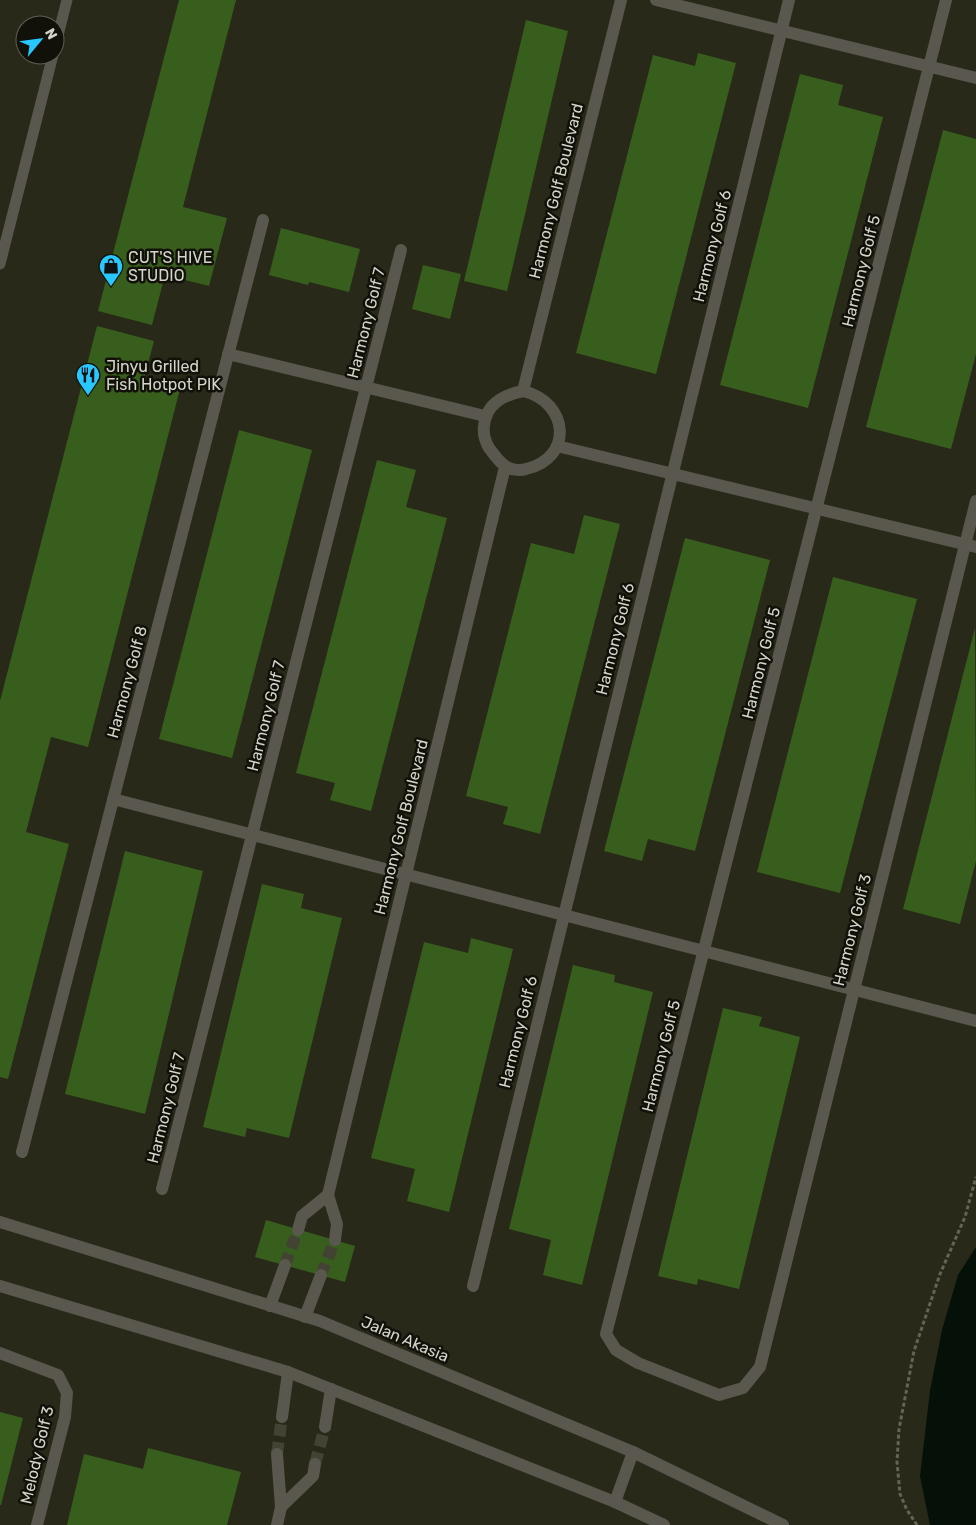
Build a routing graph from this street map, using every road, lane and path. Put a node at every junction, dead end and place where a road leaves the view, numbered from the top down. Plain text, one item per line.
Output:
1 (67, 0) edge
2 (621, 0) edge
3 (656, 0) edge
4 (789, 0) edge
5 (946, 0) edge
6 (63, 15) edge
7 (781, 30) junction
8 (50, 65) edge
9 (929, 67) junction
10 (976, 78) edge
11 (263, 220) dead end
12 (401, 250) dead end
13 (0, 264) edge
14 (228, 354) junction
15 (366, 388) junction
16 (523, 391) junction
17 (485, 416) junction
18 (557, 446) junction
19 (505, 467) junction
20 (672, 474) junction
21 (976, 501) edge
22 (817, 508) junction
23 (971, 546) edge
24 (113, 800) junction
25 (252, 835) junction
26 (406, 875) junction
27 (564, 915) junction
28 (704, 952) junction
29 (854, 990) junction
30 (976, 1021) edge
31 (22, 1152) dead end
32 (976, 1177) edge
33 (162, 1189) dead end
34 (328, 1195) junction
35 (0, 1222) edge
36 (298, 1230) tunnel mouth
37 (335, 1240) tunnel mouth
38 (285, 1265) tunnel mouth
39 (321, 1275) tunnel mouth
40 (0, 1286) edge
41 (473, 1286) dead end
42 (270, 1306) junction
43 (305, 1317) junction
44 (0, 1353) edge
45 (760, 1367) joint
46 (288, 1372) junction
47 (332, 1389) junction
48 (282, 1417) tunnel mouth
49 (325, 1427) tunnel mouth
50 (634, 1452) junction
51 (277, 1454) tunnel mouth
52 (315, 1464) tunnel mouth
53 (616, 1502) junction
54 (281, 1507) junction
55 (37, 1525) edge
56 (277, 1525) edge
57 (664, 1525) edge
58 (783, 1525) edge
59 (917, 1525) edge

1 - 6 lane
2 - 16 street, Harmony Golf Boulevard
3 - 7 street
4 - 7 street, Harmony Golf 6
5 - 9 street, Harmony Golf 5
7 - 9 street
7 - 20 street, Harmony Golf 6
8 - 13 lane
9 - 10 street
9 - 22 street, Harmony Golf 5
11 - 14 street, Harmony Golf 8
12 - 15 street, Harmony Golf 7
14 - 15 street
14 - 24 street, Harmony Golf 8
15 - 17 street
15 - 25 street, Harmony Golf 7
16 - 17 street
16 - 18 street
17 - 19 street
18 - 19 street
18 - 20 street
19 - 26 street, Harmony Golf Boulevard
20 - 22 street
20 - 27 street, Harmony Golf 6
21 - 23 street, Harmony Golf 3
22 - 23 street
22 - 28 street, Harmony Golf 5
23 - 29 street, Harmony Golf 3
24 - 25 street
24 - 31 street, Harmony Golf 8
25 - 26 street
25 - 33 street, Harmony Golf 7
26 - 27 street
26 - 34 street, Harmony Golf Boulevard
27 - 28 street
27 - 41 street, Harmony Golf 6
28 - 29 street
28 - 45 street, Harmony Golf 5
29 - 30 street
29 - 45 street, Harmony Golf 3
32 - 59 path
34 - 36 street
34 - 37 street
35 - 42 street, Jalan Akasia
38 - 42 street
39 - 43 street
40 - 46 street
42 - 43 street, Jalan Akasia
43 - 50 street, Jalan Akasia
44 - 55 street, Melody Golf 3
46 - 47 street
46 - 48 street
47 - 49 street
47 - 53 street
50 - 53 street
50 - 58 street, Jalan Akasia
51 - 54 street
52 - 54 street
53 - 57 street
54 - 56 street

